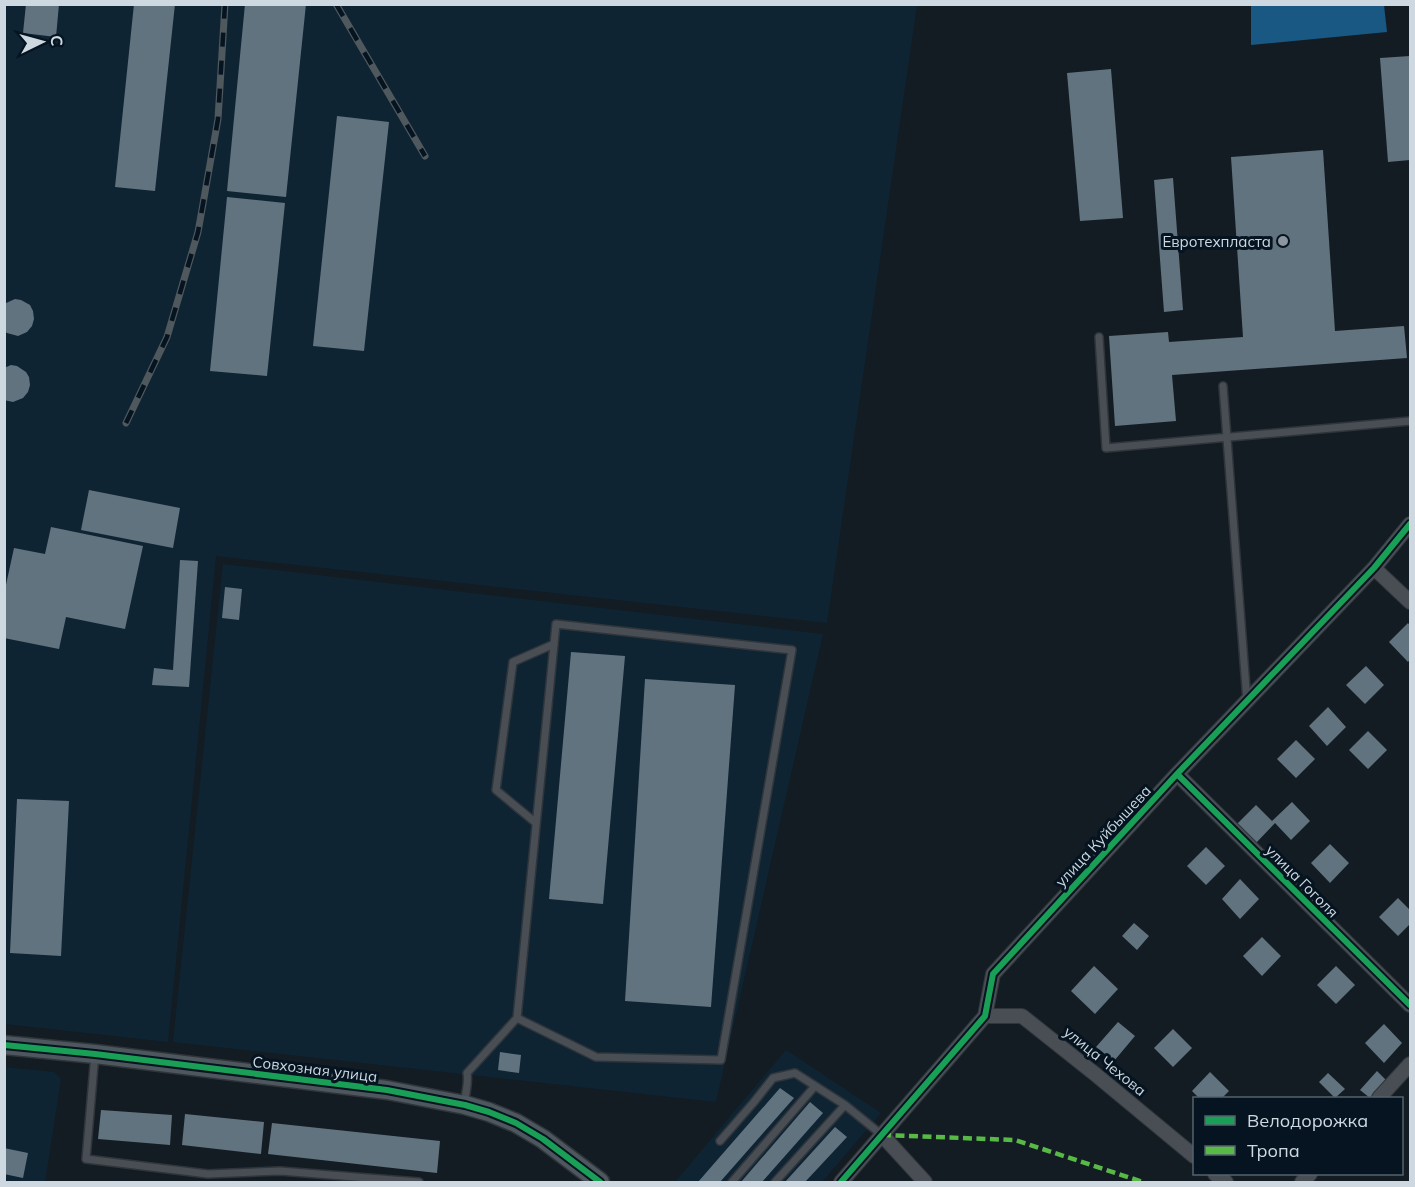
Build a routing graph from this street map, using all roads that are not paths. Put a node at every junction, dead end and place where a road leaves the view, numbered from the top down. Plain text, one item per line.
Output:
1 (1099, 337) dead end
2 (1223, 386) dead end
3 (1410, 421) edge
4 (1226, 437) junction
5 (1410, 524) edge
6 (1374, 568) junction
7 (1410, 602) edge
8 (554, 644) junction
9 (1247, 701) junction
10 (1177, 774) junction
11 (536, 823) junction
12 (1410, 1005) edge
13 (985, 1016) junction
14 (517, 1018) junction
15 (4, 1045) edge
16 (95, 1054) junction
17 (1410, 1064) edge
18 (815, 1086) junction
19 (1380, 1097) edge
20 (465, 1105) junction
21 (845, 1105) junction
22 (882, 1135) junction
23 (720, 1141) dead end
24 (1193, 1155) edge
25 (420, 1182) edge
26 (600, 1182) edge
27 (732, 1182) edge
28 (775, 1182) edge
29 (842, 1182) edge
30 (925, 1182) edge

1 - 4 lane
2 - 4 lane
3 - 4 lane
4 - 9 lane
5 - 6 street, улица Куйбышева
6 - 7 street
6 - 9 street, улица Куйбышева
8 - 11 lane
8 - 11 lane
8 - 14 lane
9 - 10 street, улица Куйбышева
10 - 12 street, улица Гоголя
10 - 13 street, улица Куйбышева
11 - 14 lane
13 - 22 street
13 - 24 street, улица Чехова
14 - 20 lane
15 - 16 street, Совхозная улица
16 - 20 street, Совхозная улица
16 - 25 lane
17 - 19 street
18 - 21 lane
18 - 23 lane
18 - 27 lane
20 - 26 street, Совхозная улица
21 - 22 lane
21 - 28 lane
22 - 29 street
22 - 30 street

